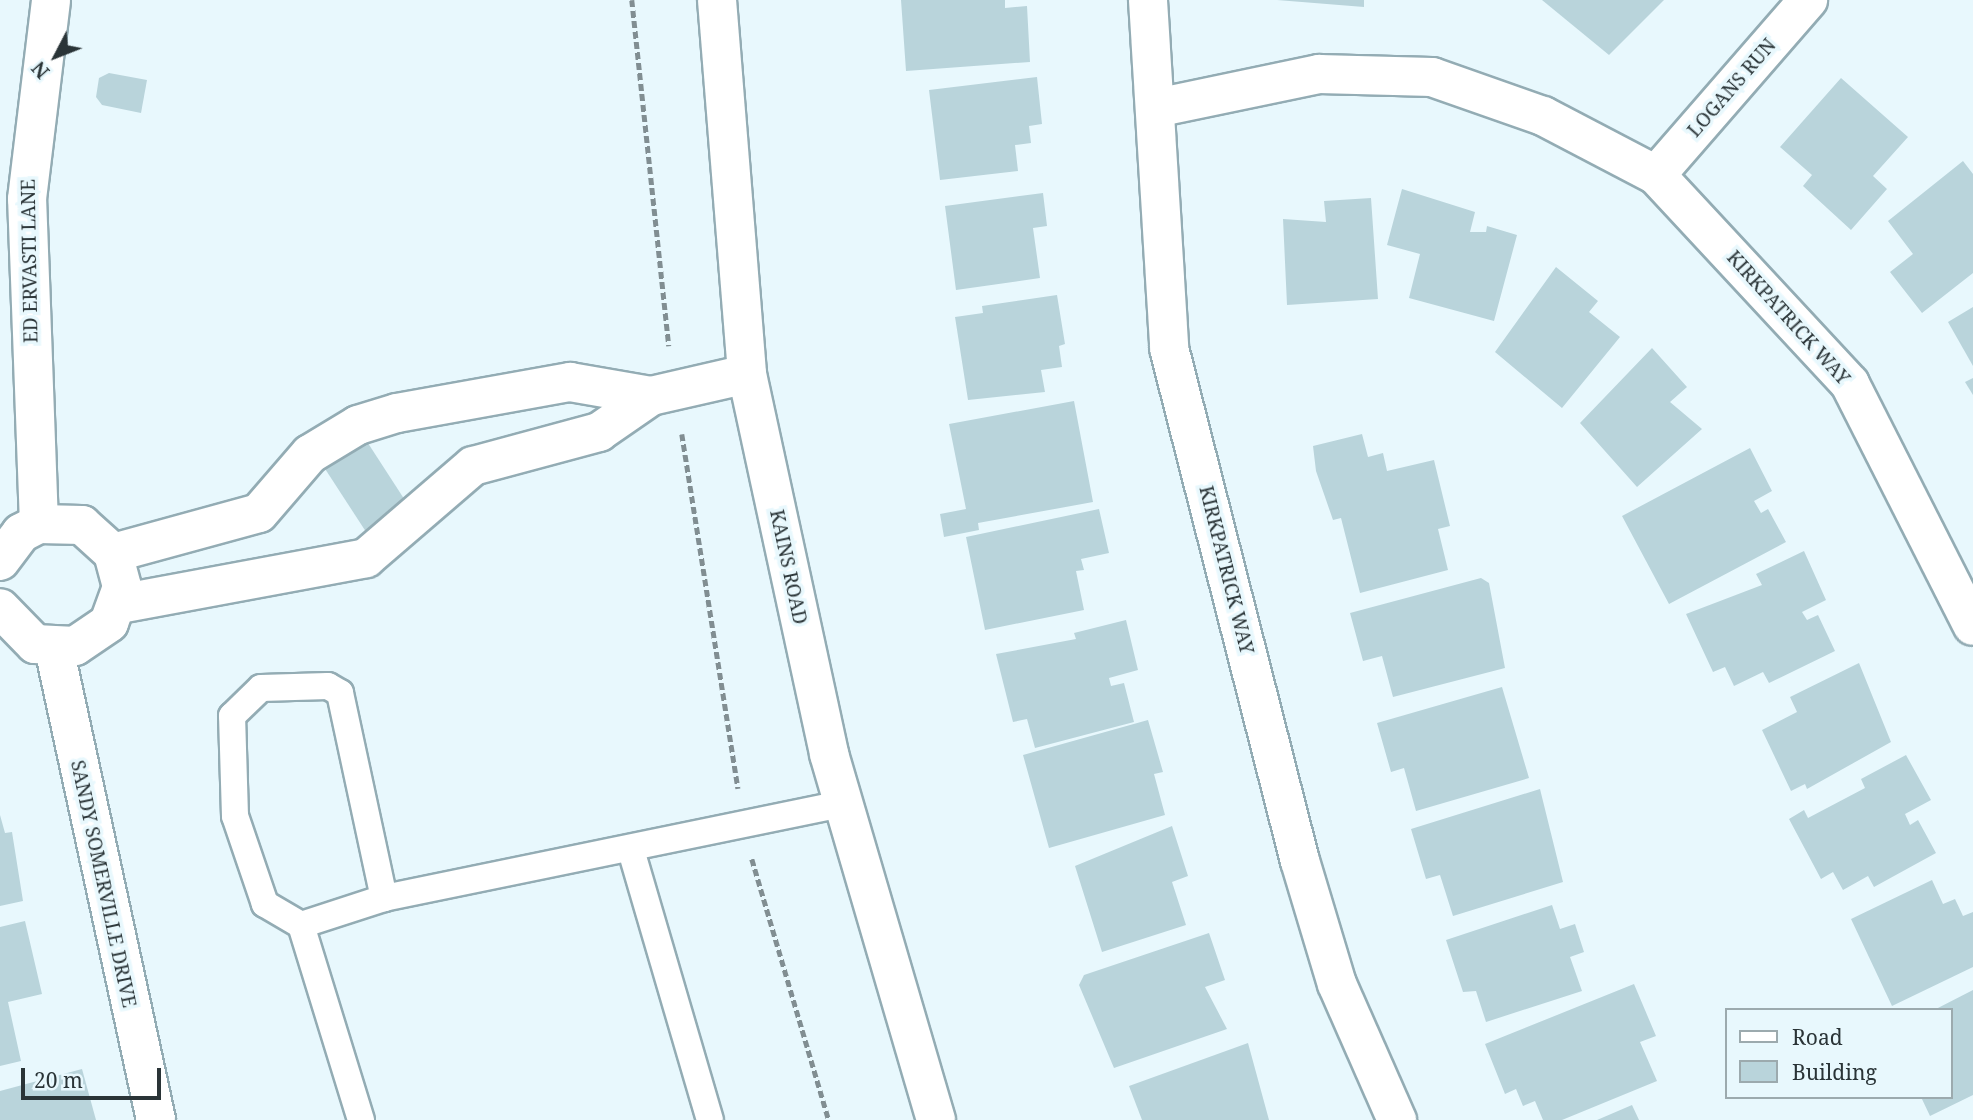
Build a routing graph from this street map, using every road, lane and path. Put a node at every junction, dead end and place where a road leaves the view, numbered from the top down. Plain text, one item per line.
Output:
1 (51, 0) edge
2 (632, 0) edge
3 (717, 0) edge
4 (1148, 0) edge
5 (1808, 0) edge
6 (1156, 108) junction
7 (1656, 175) junction
8 (747, 374) junction
9 (662, 393) junction
10 (39, 524) junction
11 (113, 553) junction
12 (0, 561) edge
13 (119, 604) junction
14 (0, 608) edge
15 (1973, 626) edge
16 (54, 648) junction
17 (843, 804) junction
18 (744, 829) junction
19 (631, 850) junction
20 (384, 898) junction
21 (301, 925) junction
22 (156, 1120) edge
23 (361, 1120) edge
24 (710, 1120) edge
25 (828, 1120) edge
26 (936, 1120) edge
27 (1397, 1120) edge

1 - 10 street, ED ERVASTI LANE
2 - 9 path
3 - 8 street, KAINS ROAD
4 - 6 street, KIRKPATRICK WAY
5 - 7 street, LOGANS RUN
6 - 7 street, KIRKPATRICK WAY
6 - 27 street, KIRKPATRICK WAY
7 - 15 street, KIRKPATRICK WAY
8 - 9 street
8 - 17 street, KAINS ROAD
9 - 11 street
9 - 13 street
9 - 18 path
10 - 11 street
10 - 12 street
11 - 13 street
13 - 16 street
14 - 16 street
16 - 22 street, SANDY SOMERVILLE DRIVE
17 - 18 lane
17 - 26 street, KAINS ROAD
18 - 19 lane
18 - 25 path
19 - 20 lane
19 - 24 lane
20 - 21 lane
20 - 21 lane
21 - 23 lane

